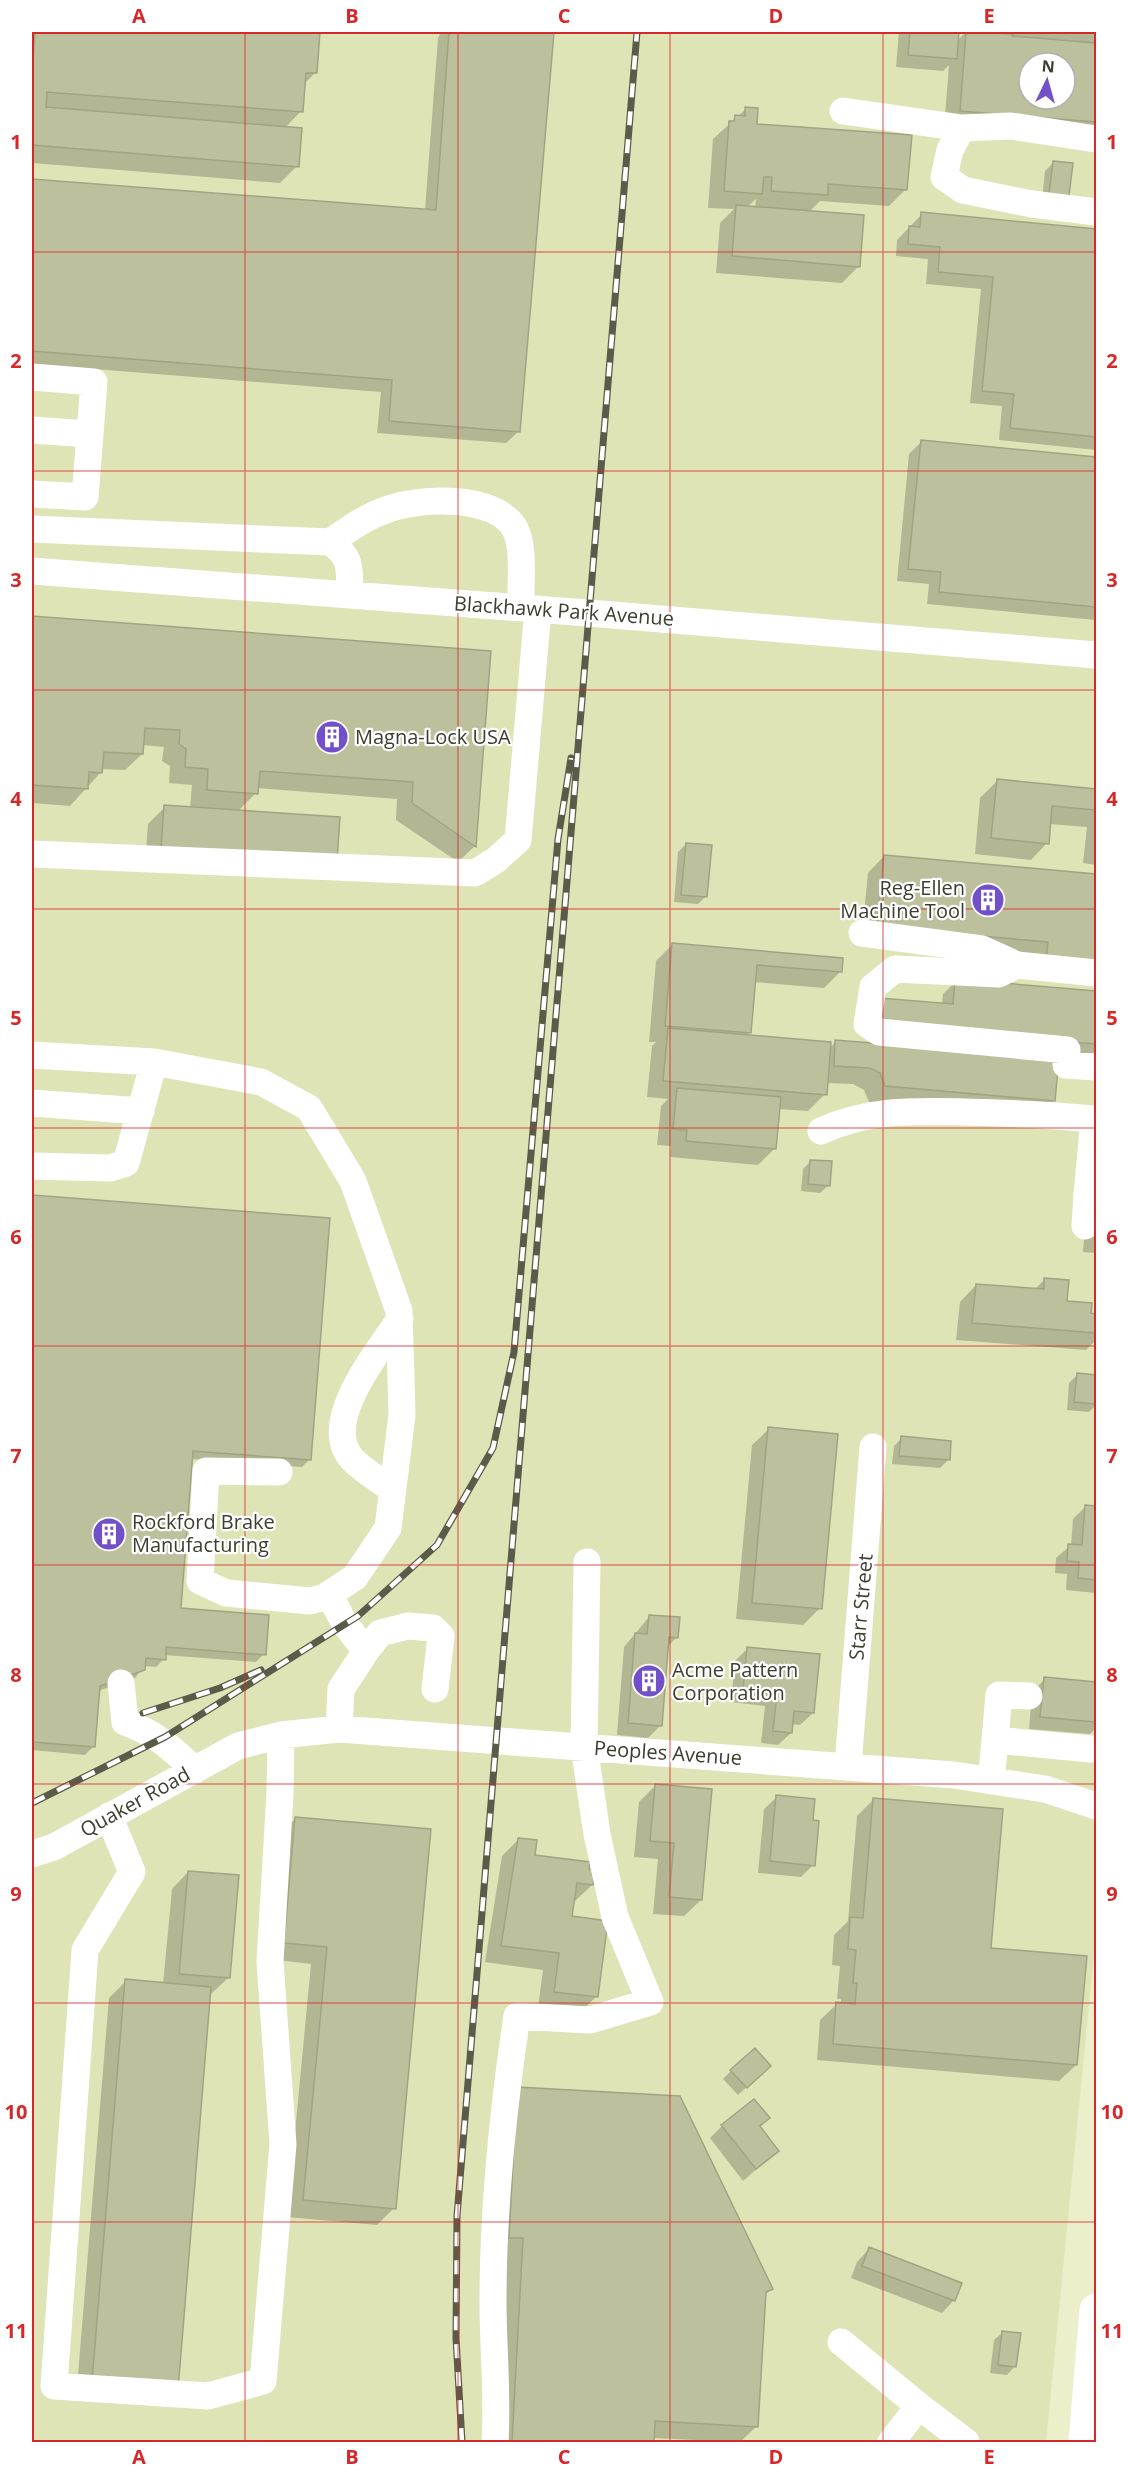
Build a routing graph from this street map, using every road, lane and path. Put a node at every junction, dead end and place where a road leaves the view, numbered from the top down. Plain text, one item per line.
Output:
1 (843, 111) dead end
2 (962, 128) junction
3 (1096, 139) edge
4 (1096, 212) edge
5 (32, 377) edge
6 (32, 430) edge
7 (90, 434) junction
8 (32, 494) edge
9 (86, 497) junction
10 (32, 529) edge
11 (83, 530) junction
12 (125, 532) junction
13 (330, 542) junction
14 (32, 571) edge
15 (124, 578) junction
16 (350, 595) junction
17 (529, 608) junction
18 (1096, 655) edge
19 (32, 854) edge
20 (862, 933) dead end
21 (1017, 965) junction
22 (1096, 973) edge
23 (32, 1055) edge
24 (154, 1062) junction
25 (1096, 1067) edge
26 (32, 1103) edge
27 (141, 1111) junction
28 (1095, 1119) edge
29 (820, 1131) dead end
30 (1093, 1165) edge
31 (32, 1166) edge
32 (1092, 1194) edge
33 (1085, 1226) dead end
34 (400, 1319) junction
35 (873, 1447) dead end
36 (279, 1472) dead end
37 (393, 1490) junction
38 (587, 1562) dead end
39 (330, 1594) junction
40 (366, 1651) junction
41 (121, 1683) dead end
42 (435, 1689) dead end
43 (1029, 1696) dead end
44 (339, 1729) junction
45 (281, 1735) junction
46 (995, 1740) junction
47 (1050, 1745) junction
48 (238, 1746) joint
49 (584, 1746) junction
50 (1090, 1749) dead end
51 (848, 1766) junction
52 (195, 1770) junction
53 (991, 1781) junction
54 (1045, 1789) junction
55 (1096, 1806) edge
56 (109, 1816) junction
57 (32, 1854) edge
58 (1096, 2310) edge
59 (842, 2342) dead end
60 (919, 2406) junction
61 (495, 2442) edge
62 (891, 2442) edge
63 (966, 2442) edge
64 (1085, 2442) edge

1 - 2 street
2 - 3 street
2 - 4 street
5 - 7 street
6 - 7 street
7 - 9 street
8 - 9 street
9 - 11 street
10 - 11 street
11 - 12 street
12 - 13 street
12 - 15 street
13 - 16 street
13 - 17 street
14 - 15 street, Blackhawk Park Avenue
15 - 16 street, Blackhawk Park Avenue
16 - 17 street, Blackhawk Park Avenue
17 - 18 street, Blackhawk Park Avenue
17 - 19 street
20 - 21 street
21 - 22 street
21 - 25 street
23 - 24 street
24 - 27 street
24 - 34 street
26 - 27 street
27 - 31 street
28 - 29 street
28 - 30 street
30 - 32 street
32 - 33 street
34 - 37 street
34 - 37 street
35 - 51 street, Starr Street
36 - 39 street
37 - 39 street
38 - 49 street
39 - 40 street
40 - 42 street
40 - 44 street
41 - 52 street
43 - 46 street
44 - 45 street, Peoples Avenue
44 - 49 street, Peoples Avenue
45 - 48 street, Peoples Avenue
45 - 56 street
46 - 47 street
46 - 53 street
47 - 50 street
47 - 54 street
48 - 52 street, Quaker Road
49 - 51 street, Peoples Avenue
49 - 61 street
51 - 53 street, Peoples Avenue
52 - 56 street, Quaker Road
53 - 54 street, Peoples Avenue
54 - 55 street, Peoples Avenue
56 - 57 street, Quaker Road
58 - 64 main road
59 - 60 street
60 - 62 street
60 - 63 street

